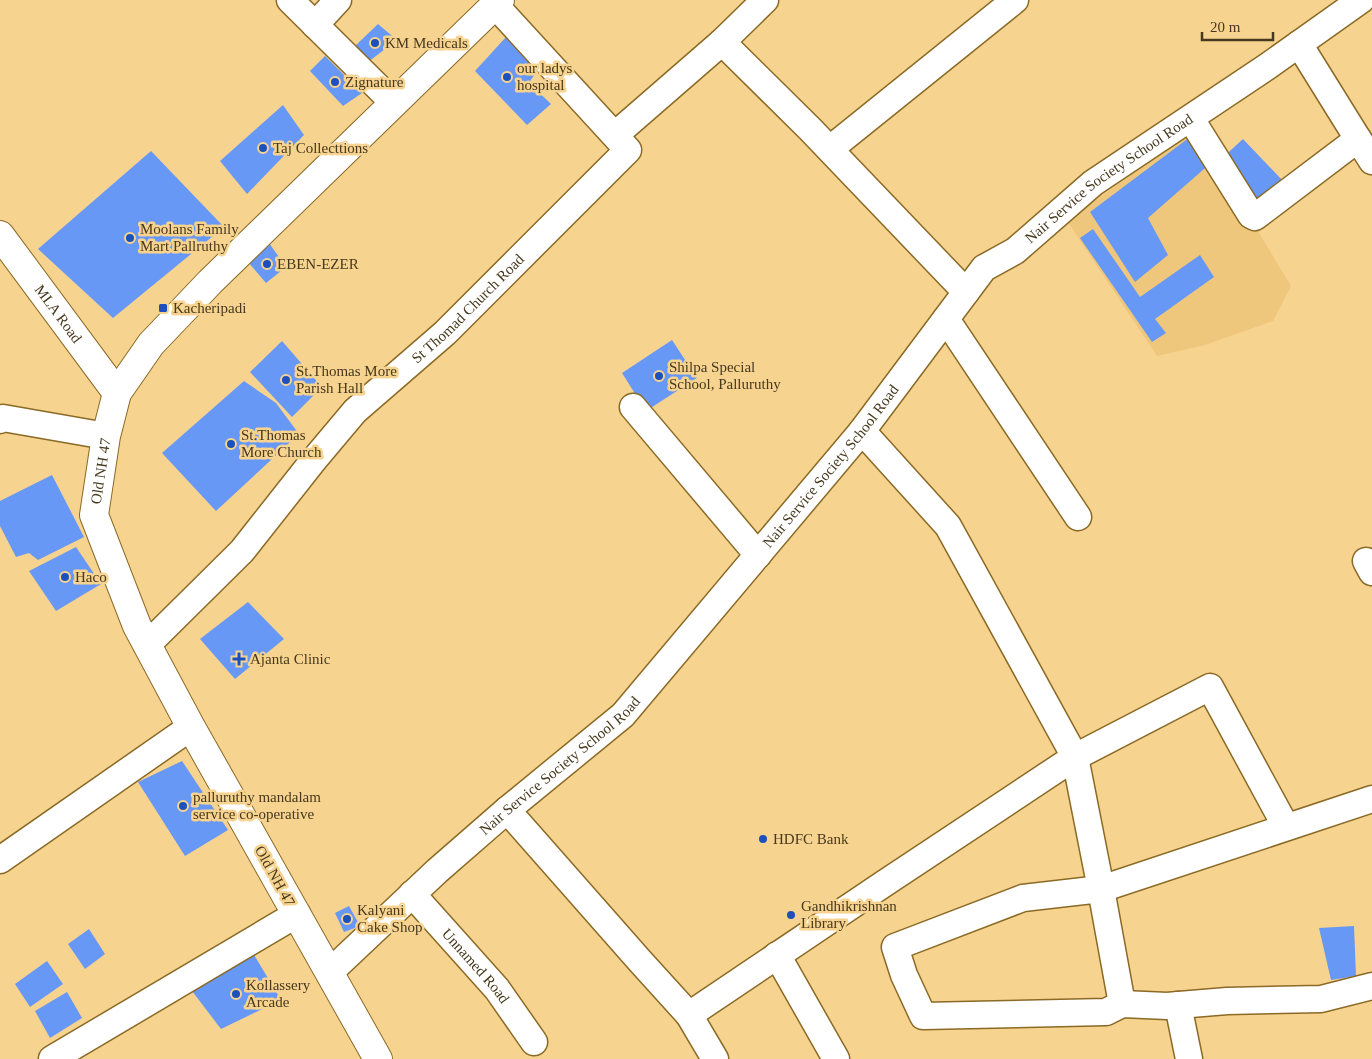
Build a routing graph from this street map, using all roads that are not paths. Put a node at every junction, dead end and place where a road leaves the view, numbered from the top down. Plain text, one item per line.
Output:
1 (290, 0) edge
2 (338, 0) edge
3 (765, 0) edge
4 (1015, 0) edge
5 (1361, 0) edge
6 (497, 3) edge
7 (315, 25) junction
8 (722, 42) junction
9 (1300, 44) junction
10 (394, 102) junction
11 (1192, 119) junction
12 (1358, 140) junction
13 (621, 143) junction
14 (830, 149) junction
15 (1372, 161) edge
16 (0, 235) edge
17 (966, 292) junction
18 (946, 319) junction
19 (117, 393) junction
20 (633, 407) dead end
21 (0, 420) edge
22 (862, 432) junction
23 (106, 436) junction
24 (1078, 518) dead end
25 (758, 555) junction
26 (147, 645) junction
27 (191, 727) junction
28 (1075, 758) junction
29 (1372, 799) edge
30 (507, 810) junction
31 (1286, 827) junction
32 (0, 860) edge
33 (1101, 889) junction
34 (412, 894) junction
35 (297, 914) junction
36 (777, 955) junction
37 (330, 972) junction
38 (1372, 986) edge
39 (1122, 1004) junction
40 (1178, 1005) junction
41 (689, 1015) junction
42 (534, 1042) dead end
43 (53, 1059) edge
44 (378, 1059) edge
45 (715, 1059) edge
46 (836, 1059) edge
47 (1189, 1059) edge

1 - 7 street
2 - 7 street
3 - 8 street, St Thomad Church Road
4 - 14 street
5 - 9 street, Nair Service Society School Road
6 - 10 main road, Old NH 47
6 - 13 street
7 - 10 street
8 - 13 street, St Thomad Church Road
8 - 14 street
9 - 11 street, Nair Service Society School Road
9 - 12 street
10 - 19 main road, Old NH 47
11 - 12 street
11 - 17 street, Nair Service Society School Road
12 - 15 street
13 - 26 street, St Thomad Church Road
14 - 17 street
16 - 19 main road, MLA Road
17 - 18 street, Nair Service Society School Road
18 - 22 street, Nair Service Society School Road
18 - 24 street
19 - 23 main road, Old NH 47
20 - 25 street
21 - 23 street
22 - 25 street, Nair Service Society School Road
22 - 28 street
23 - 26 main road, Old NH 47
25 - 30 street, Nair Service Society School Road
26 - 27 main road, Old NH 47
27 - 32 street
27 - 35 main road, Old NH 47
28 - 31 street
28 - 33 street
28 - 36 street
29 - 31 street
30 - 34 street, Nair Service Society School Road
30 - 41 street
31 - 33 street
33 - 39 street
33 - 39 street
34 - 37 street, Nair Service Society School Road
34 - 42 street, Unnamed Road
35 - 37 main road, Old NH 47
35 - 43 street
36 - 41 street
36 - 46 street
37 - 44 main road, Old NH 47
38 - 40 street
39 - 40 street
40 - 47 street
41 - 45 street

